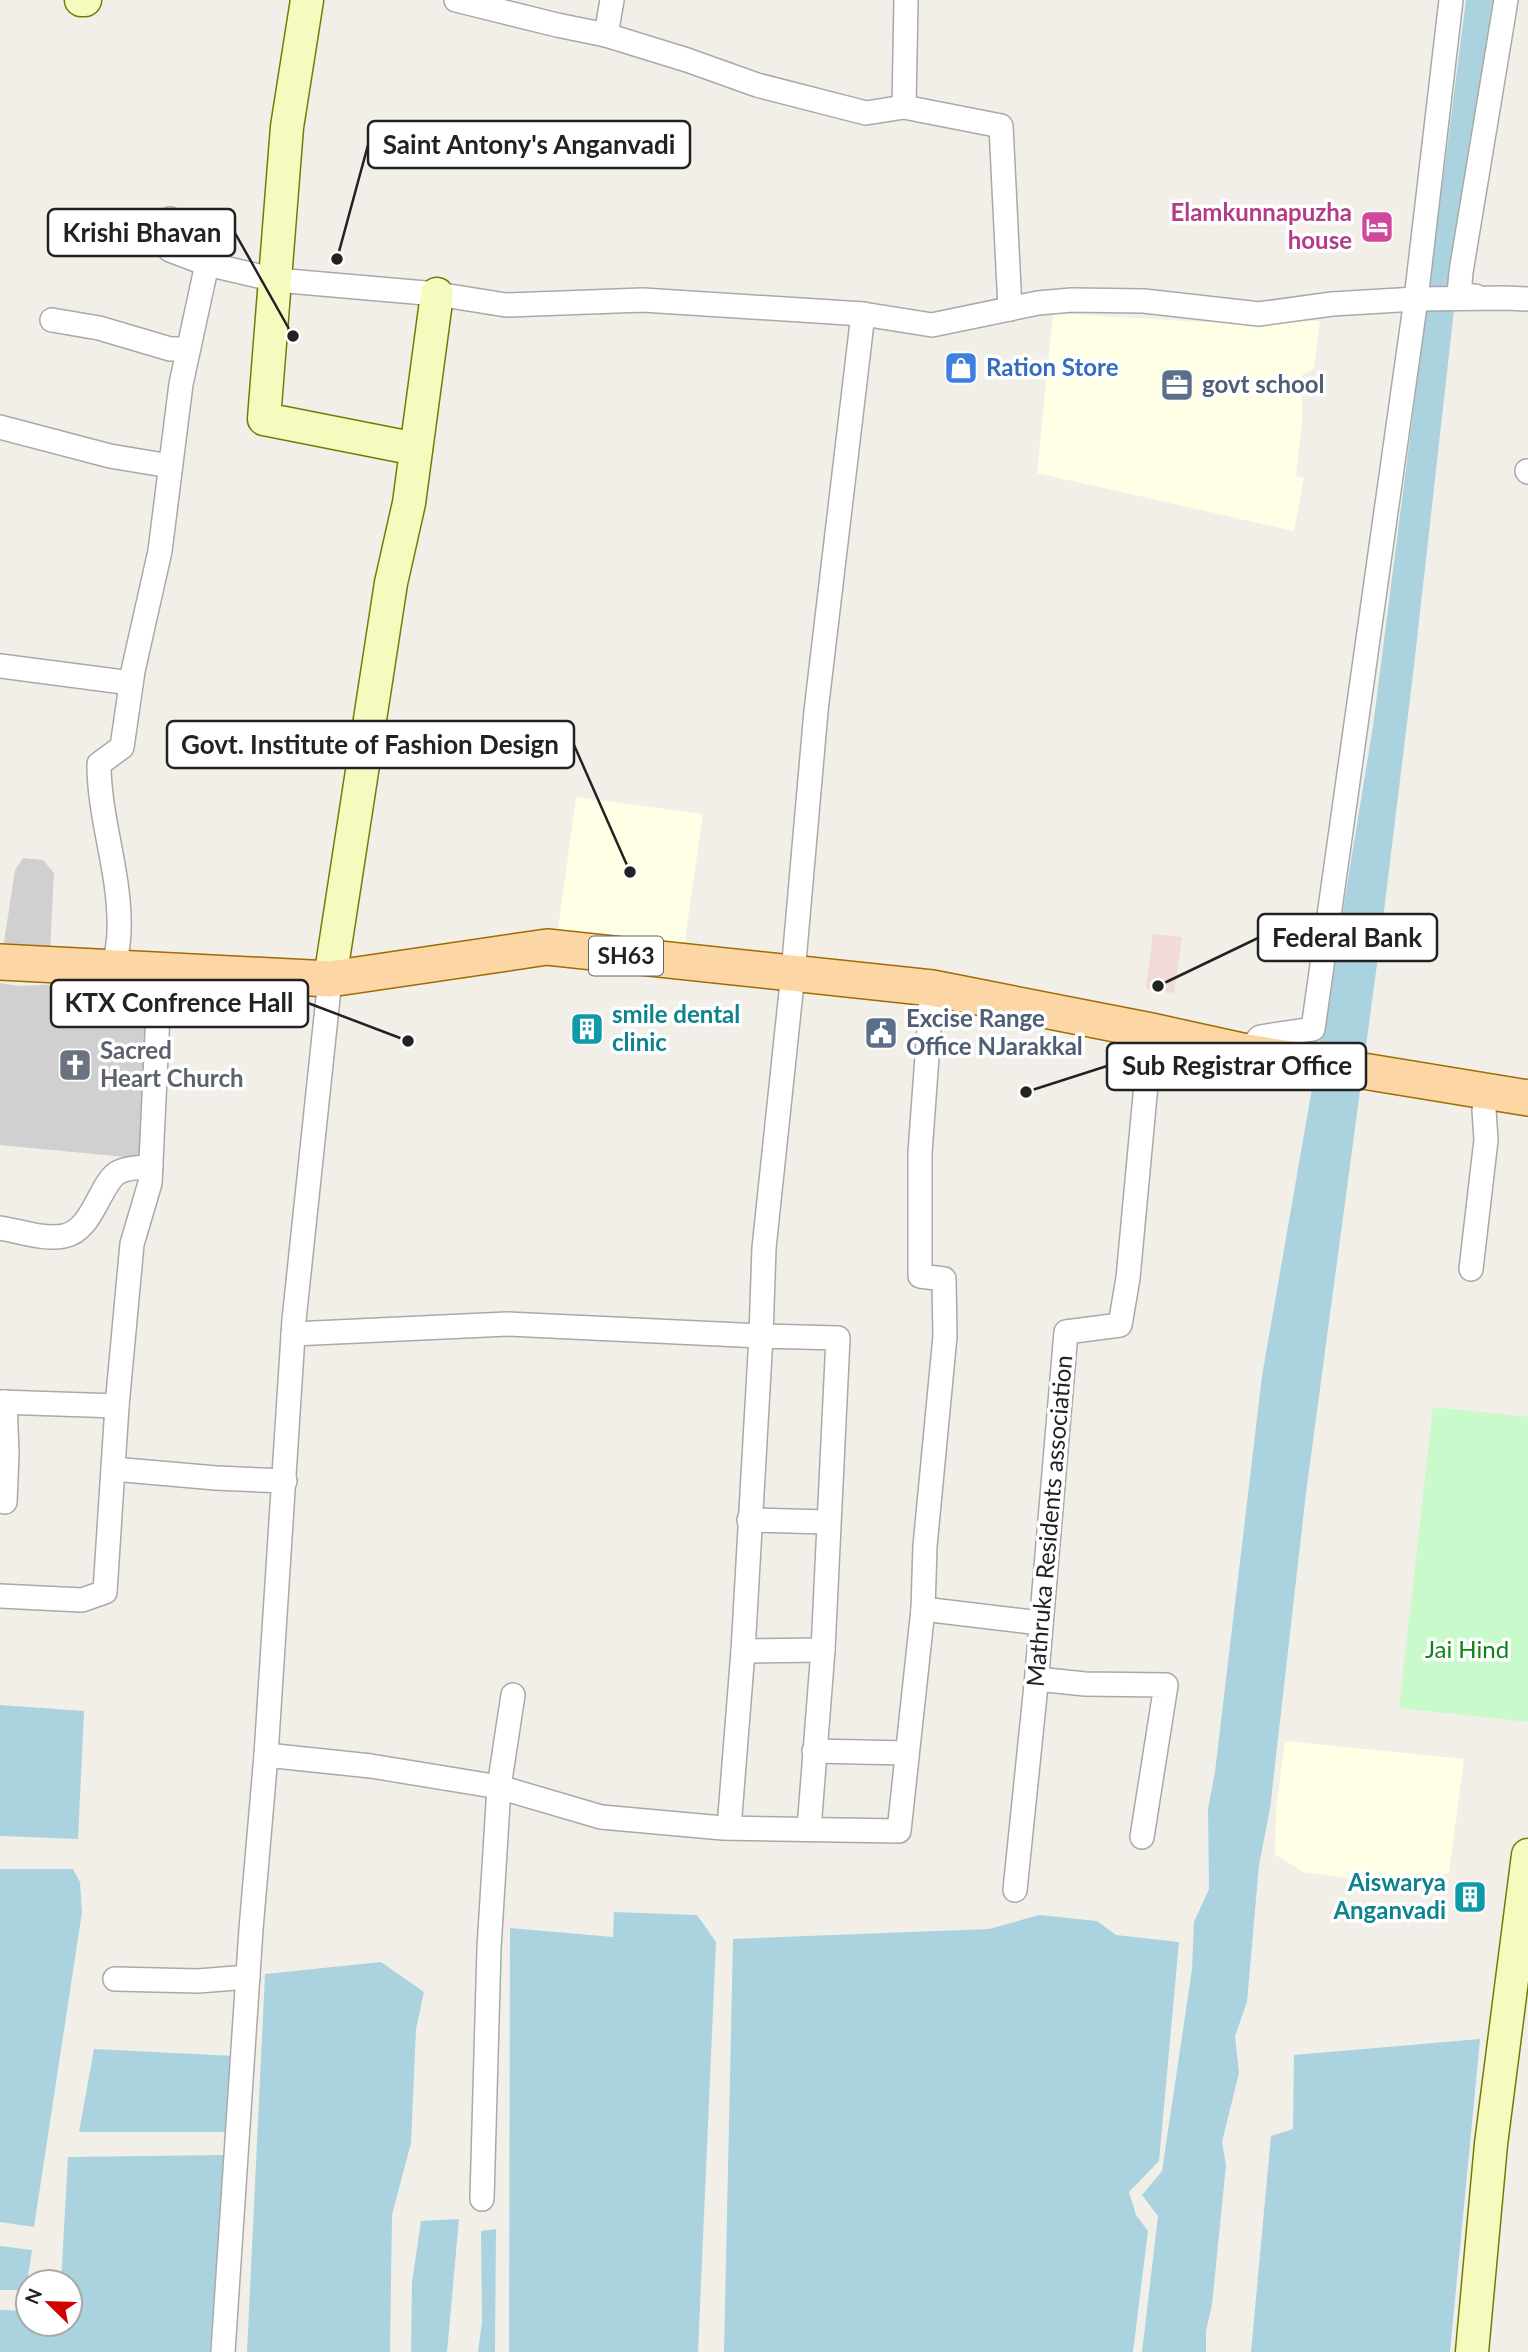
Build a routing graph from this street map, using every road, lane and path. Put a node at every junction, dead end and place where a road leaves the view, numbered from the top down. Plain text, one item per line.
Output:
1 (307, 0) edge
2 (456, 0) edge
3 (612, 0) edge
4 (906, 0) edge
5 (1451, 0) edge
6 (1506, 0) edge
7 (607, 35) junction
8 (904, 107) junction
9 (170, 219) dead end
10 (207, 264) junction
11 (276, 280) junction
12 (437, 294) junction
13 (1505, 298) junction
14 (1416, 299) junction
15 (1528, 299) edge
16 (1010, 309) junction
17 (863, 314) junction
18 (52, 320) dead end
19 (188, 349) junction
20 (0, 427) edge
21 (416, 449) junction
22 (170, 466) junction
23 (0, 666) edge
24 (131, 683) junction
25 (0, 962) edge
26 (114, 968) junction
27 (160, 971) junction
28 (793, 974) junction
29 (330, 979) junction
30 (932, 988) junction
31 (1151, 1031) junction
32 (1247, 1052) junction
33 (1528, 1098) edge
34 (1484, 1110) dead end
35 (151, 1167) junction
36 (0, 1228) edge
37 (1471, 1269) dead end
38 (293, 1334) junction
39 (761, 1336) junction
40 (2, 1402) edge
41 (117, 1406) junction
42 (113, 1469) junction
43 (285, 1481) junction
44 (5, 1502) dead end
45 (749, 1520) junction
46 (827, 1522) junction
47 (0, 1597) edge
48 (923, 1609) junction
49 (1041, 1623) junction
50 (823, 1650) junction
51 (743, 1651) junction
52 (1037, 1679) junction
53 (513, 1695) dead end
54 (814, 1751) junction
55 (906, 1753) junction
56 (267, 1755) junction
57 (499, 1787) junction
58 (729, 1828) junction
59 (809, 1829) junction
60 (1142, 1837) dead end
61 (1527, 1871) edge
62 (1015, 1890) dead end
63 (248, 1977) junction
64 (115, 1979) dead end
65 (482, 2199) dead end
66 (223, 2352) edge
67 (1472, 2352) edge

1 - 11 street
2 - 7 street
3 - 7 street
4 - 8 street
5 - 14 street
6 - 13 street
7 - 8 street
8 - 16 street
9 - 10 street
10 - 11 street
10 - 19 street
11 - 12 street
11 - 21 street
12 - 17 street
12 - 21 street
13 - 14 street
13 - 15 street
14 - 16 street
14 - 32 street
16 - 17 street
17 - 28 street
18 - 19 street
19 - 22 street
20 - 22 street
21 - 29 street
22 - 24 street
23 - 24 street
24 - 26 street
25 - 26 main road, SH63
26 - 27 main road, SH63
27 - 29 main road, SH63
27 - 35 street
28 - 29 main road, SH63
28 - 30 main road, SH63
28 - 39 street
29 - 38 street
30 - 31 main road, SH63
30 - 48 street
31 - 32 main road, SH63
31 - 49 street, Mathruka Residents association
32 - 33 main road, SH63
34 - 37 street
35 - 36 street
35 - 41 street
38 - 39 street
38 - 43 street
39 - 45 street
39 - 46 street
40 - 41 street
40 - 44 street
41 - 42 street
42 - 43 street
42 - 47 street
43 - 56 street
45 - 46 street
45 - 51 street
46 - 50 street
48 - 49 street
48 - 55 street
49 - 52 street, Mathruka Residents association
50 - 51 street
50 - 54 street
51 - 58 street
52 - 60 street
52 - 62 street, Mathruka Residents association
53 - 57 street
54 - 55 street
54 - 59 street
55 - 59 street
56 - 57 street
56 - 63 street
57 - 58 street
57 - 65 street
58 - 59 street
61 - 67 street
63 - 64 street
63 - 66 street

